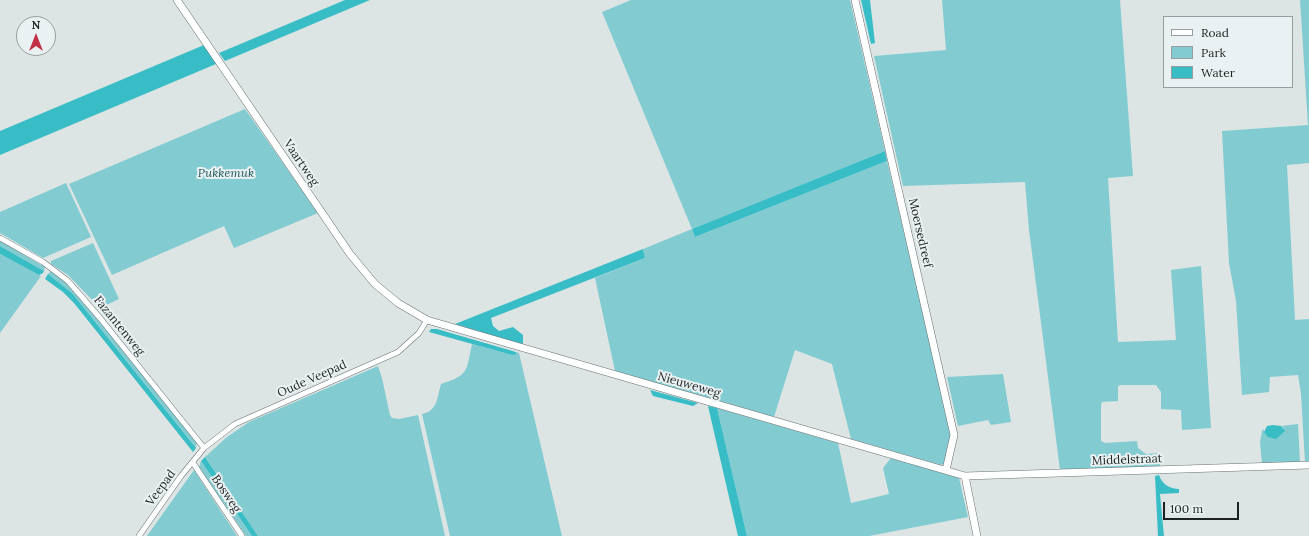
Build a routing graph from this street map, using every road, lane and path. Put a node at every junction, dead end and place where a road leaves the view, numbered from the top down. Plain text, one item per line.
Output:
1 (177, 0) edge
2 (855, 0) edge
3 (0, 238) edge
4 (427, 320) junction
5 (204, 448) junction
6 (201, 453) joint
7 (193, 463) junction
8 (1309, 465) edge
9 (946, 470) junction
10 (965, 476) junction
11 (139, 536) edge
12 (242, 536) edge
13 (977, 536) edge

1 - 4 street, Vaartweg
2 - 9 street, Moersedreef
3 - 5 street, Fazantenweg
4 - 5 street, Oude Veepad
4 - 9 street, Nieuweweg
5 - 6 street, Oude Veepad
6 - 7 street, Veepad
7 - 11 street, Veepad
7 - 12 street, Bosweg
8 - 10 street, Middelstraat
9 - 10 street, Middelstraat
10 - 13 street

